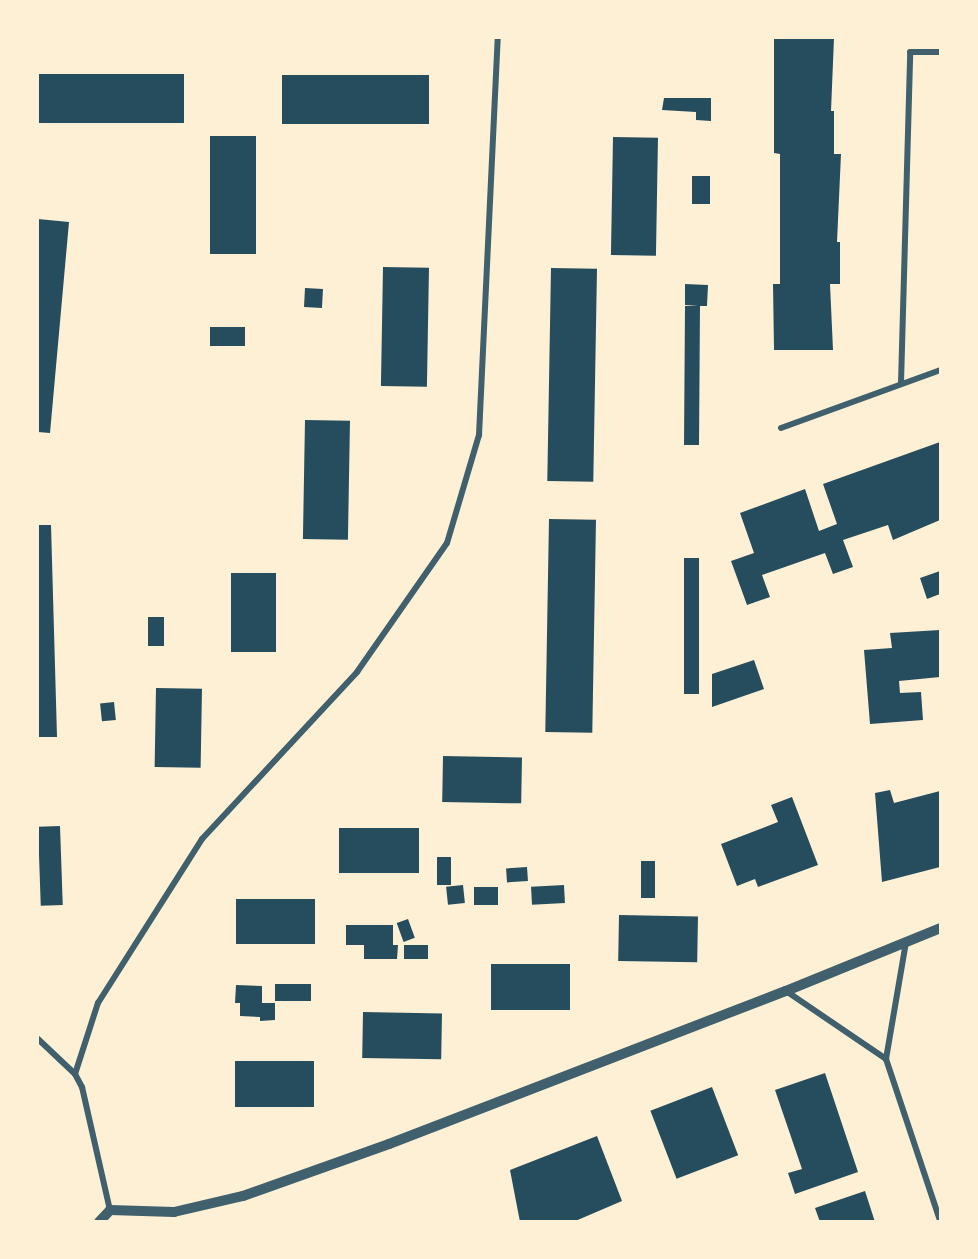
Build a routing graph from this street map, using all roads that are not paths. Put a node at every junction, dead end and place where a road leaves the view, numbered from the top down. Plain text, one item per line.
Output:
1 (498, 38) edge
2 (940, 52) edge
3 (940, 370) edge
4 (901, 383) junction
5 (781, 428) dead end
6 (940, 928) edge
7 (906, 941) junction
8 (786, 992) junction
9 (38, 1039) edge
10 (886, 1059) junction
11 (75, 1074) junction
12 (110, 1210) junction
13 (940, 1220) edge
14 (99, 1221) edge

1 - 11 street
2 - 4 street
3 - 4 street
4 - 5 street
6 - 7 street
7 - 8 street
7 - 10 street
8 - 10 street
8 - 12 street
9 - 11 street
10 - 13 street
11 - 12 street
12 - 14 street

